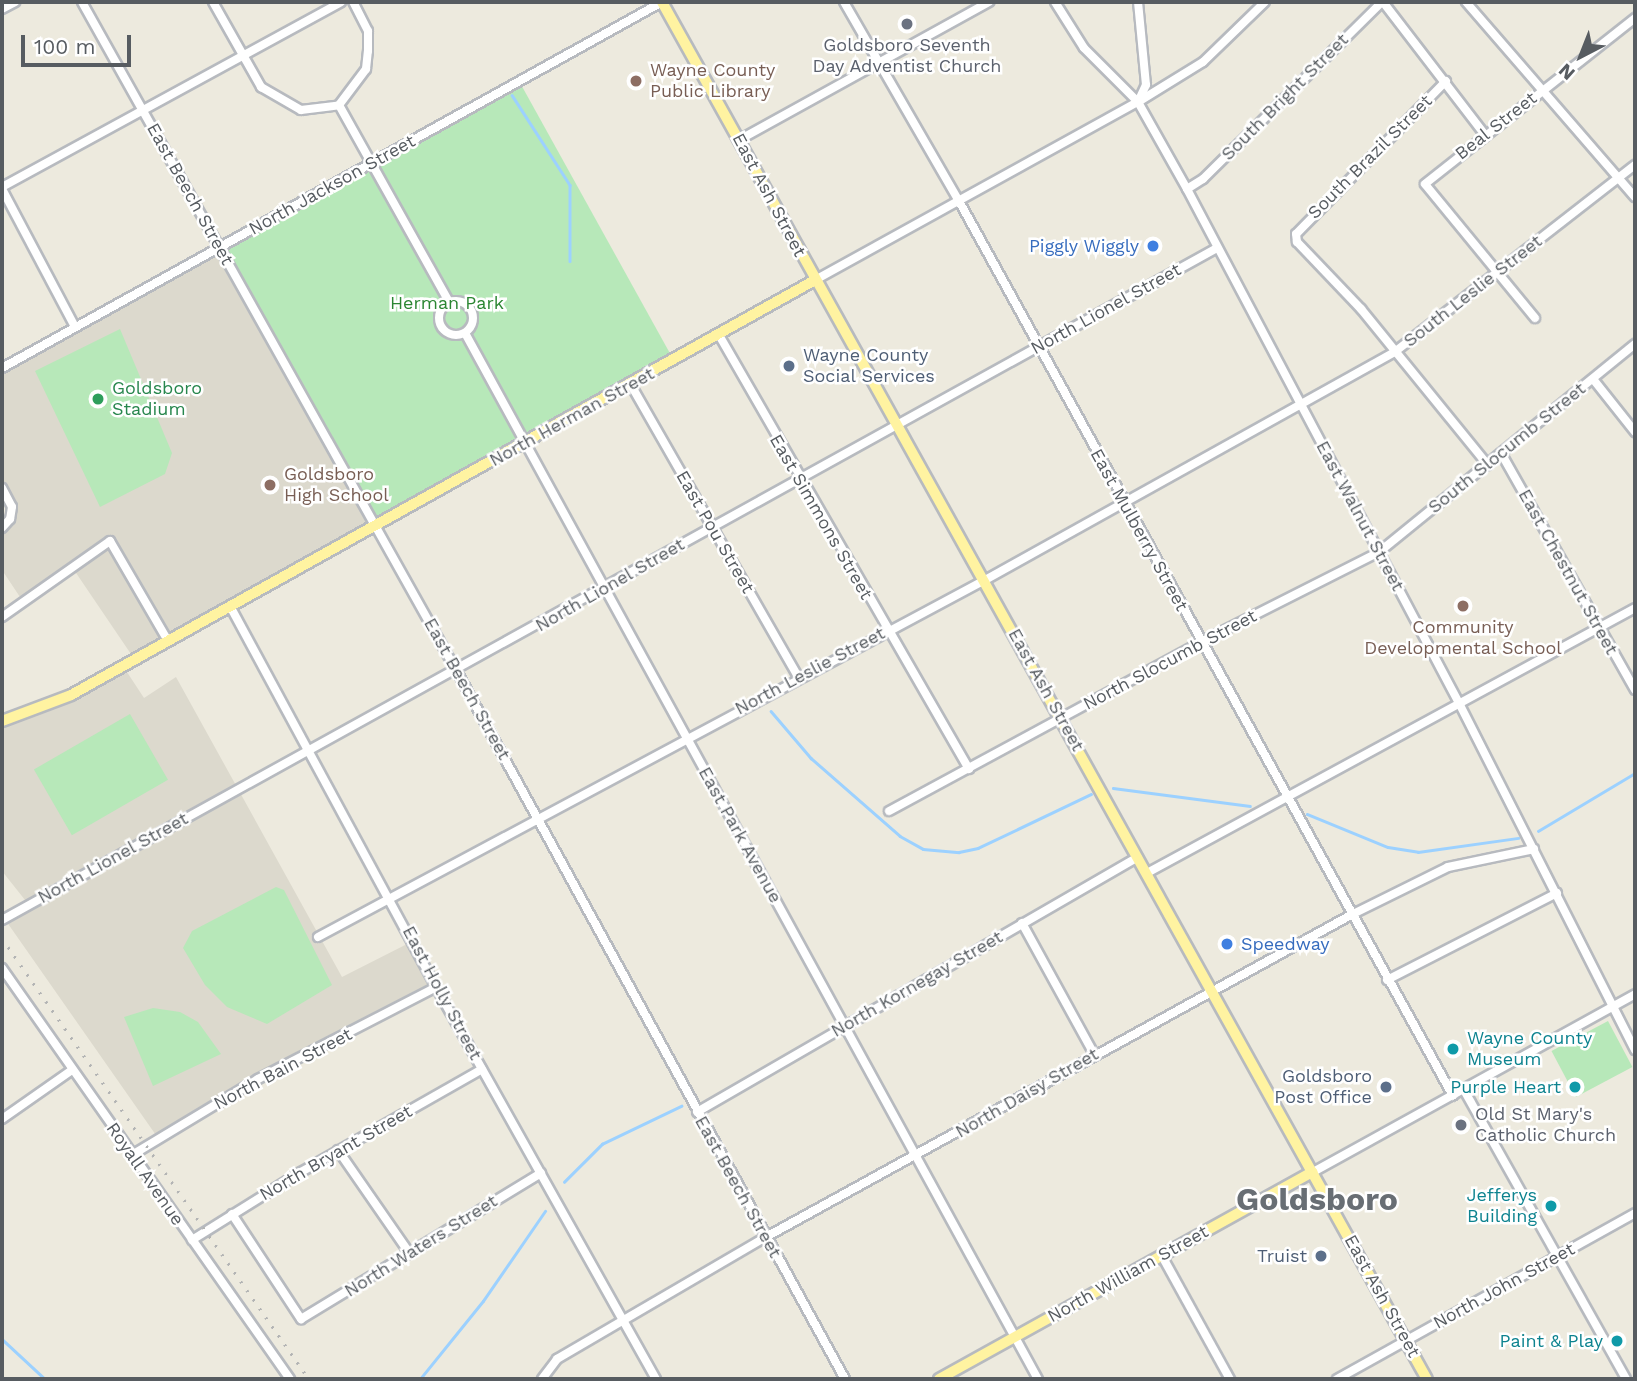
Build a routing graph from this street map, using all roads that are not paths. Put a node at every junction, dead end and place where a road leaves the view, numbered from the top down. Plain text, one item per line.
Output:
1 (15, 2) edge
2 (82, 2) edge
3 (213, 2) edge
4 (341, 2) edge
5 (353, 2) edge
6 (662, 2) edge
7 (844, 2) edge
8 (989, 2) edge
9 (1055, 2) edge
10 (1138, 2) edge
11 (1265, 2) edge
12 (1382, 2) edge
13 (1466, 2) edge
14 (2, 9) edge
15 (1635, 18) edge
16 (244, 57) junction
17 (878, 63) junction
18 (1446, 81) junction
19 (1542, 91) junction
20 (1138, 102) junction
21 (339, 105) junction
22 (144, 110) junction
23 (1485, 135) junction
24 (739, 140) junction
25 (370, 164) junction
26 (1635, 166) edge
27 (1619, 178) junction
28 (2, 188) edge
29 (1186, 189) junction
30 (1635, 197) edge
31 (959, 201) junction
32 (220, 247) junction
33 (1217, 248) junction
34 (1497, 274) junction
35 (815, 280) junction
36 (449, 302) junction
37 (1535, 318) dead end
38 (75, 327) junction
39 (465, 332) junction
40 (719, 335) junction
41 (1635, 344) edge
42 (1039, 346) junction
43 (1396, 351) junction
44 (2, 368) edge
45 (1593, 379) junction
46 (631, 385) junction
47 (1303, 405) junction
48 (897, 424) junction
49 (1635, 432) edge
50 (524, 442) junction
51 (1502, 453) junction
52 (1488, 465) junction
53 (798, 479) junction
54 (2, 488) edge
55 (1122, 501) junction
56 (376, 526) junction
57 (711, 527) junction
58 (2, 528) edge
59 (1379, 552) junction
60 (985, 580) junction
61 (605, 589) junction
62 (230, 606) junction
63 (1635, 608) edge
64 (2, 617) edge
65 (1598, 628) junction
66 (885, 629) junction
67 (168, 641) junction
68 (1201, 642) junction
69 (457, 670) junction
70 (799, 678) junction
71 (1635, 690) edge
72 (1460, 705) junction
73 (1061, 718) junction
74 (2, 721) edge
75 (685, 737) junction
76 (311, 749) junction
77 (968, 769) junction
78 (1286, 798) junction
79 (889, 811) dead end
80 (538, 818) junction
81 (1534, 849) junction
82 (1138, 857) junction
83 (1147, 873) junction
84 (1557, 893) junction
85 (391, 898) junction
86 (1351, 915) junction
87 (2, 920) edge
88 (1021, 923) junction
89 (318, 937) dead end
90 (2, 968) edge
91 (1387, 980) junction
92 (436, 987) junction
93 (1212, 992) junction
94 (1635, 994) edge
95 (1612, 1007) junction
96 (845, 1026) junction
97 (1635, 1050) edge
98 (1094, 1054) junction
99 (482, 1069) junction
100 (72, 1070) junction
101 (1464, 1090) junction
102 (1453, 1096) junction
103 (697, 1112) junction
104 (2, 1119) edge
105 (338, 1150) junction
106 (132, 1155) junction
107 (917, 1156) junction
108 (1312, 1172) junction
109 (541, 1173) junction
110 (1635, 1213) edge
111 (232, 1214) junction
112 (766, 1237) junction
113 (192, 1240) junction
114 (408, 1251) junction
115 (1162, 1255) junction
116 (1557, 1257) junction
117 (623, 1321) junction
118 (1015, 1337) junction
119 (1407, 1341) junction
120 (290, 1379) edge
121 (542, 1379) edge
122 (656, 1379) edge
123 (845, 1379) edge
124 (939, 1379) edge
125 (1038, 1379) edge
126 (1230, 1379) edge
127 (1337, 1379) edge
128 (1427, 1379) edge
129 (1626, 1379) edge

1 - 14 street
2 - 22 street, East Beech Street
3 - 16 street
4 - 16 street
5 - 21 street
6 - 24 main road, East Ash Street
6 - 25 street, North Jackson Street
7 - 17 street, East Mulberry Street
8 - 17 street
9 - 20 street, East Walnut Street
10 - 20 street
11 - 20 street, North Herman Street
12 - 18 street
12 - 29 street, South Bright Street
13 - 19 street
15 - 19 street, Beal Street
16 - 21 street
16 - 22 street
17 - 24 street
17 - 31 street, East Mulberry Street
18 - 23 street
18 - 43 street, South Brazil Street
19 - 23 street, Beal Street
19 - 27 street
20 - 29 street, East Walnut Street
20 - 31 street, North Herman Street
21 - 25 street, East Park Avenue
22 - 28 street
22 - 32 street, East Beech Street
23 - 34 street, Beal Street
24 - 35 main road, East Ash Street
25 - 32 street, North Jackson Street
25 - 36 street, East Park Avenue
26 - 27 street, South Leslie Street
27 - 30 street
27 - 34 street, South Leslie Street
28 - 38 street
29 - 33 street, East Walnut Street
31 - 35 street, North Herman Street
31 - 42 street, East Mulberry Street
32 - 38 street, North Jackson Street
32 - 56 street, East Beech Street
33 - 42 street, North Lionel Street
33 - 47 street, East Walnut Street
34 - 37 street
34 - 43 street, South Leslie Street
35 - 40 main road, North Herman Street
35 - 48 main road, East Ash Street
36 - 39 street, East Park Avenue
36 - 39 street
38 - 44 street, North Jackson Street
39 - 50 street, East Park Avenue
40 - 46 main road, North Herman Street
40 - 53 street, East Simmons Street
41 - 45 street, South Slocumb Street
42 - 48 street, North Lionel Street
42 - 55 street, East Mulberry Street
43 - 47 street, South Leslie Street
43 - 52 street
45 - 49 street
45 - 51 street, South Slocumb Street
46 - 50 main road, North Herman Street
46 - 57 street, East Pou Street
47 - 55 street, North Leslie Street
47 - 59 street, East Walnut Street
48 - 53 street, North Lionel Street
48 - 60 main road, East Ash Street
50 - 56 main road, North Herman Street
50 - 61 street, East Park Avenue
51 - 52 street, South Slocumb Street
51 - 65 street, East Chestnut Street
52 - 59 street, South Slocumb Street
53 - 57 street, North Lionel Street
53 - 66 street, East Simmons Street
54 - 58 street
55 - 60 street, North Leslie Street
55 - 68 street, East Mulberry Street
56 - 62 main road, North Herman Street
56 - 69 street, East Beech Street
57 - 61 street, North Lionel Street
57 - 70 street, East Pou Street
59 - 68 street, North Slocumb Street
59 - 72 street, East Walnut Street
60 - 66 street, North Leslie Street
60 - 73 main road, East Ash Street
61 - 69 street, North Lionel Street
61 - 75 street, East Park Avenue
62 - 67 main road, North Herman Street
62 - 76 street, East Holly Street
63 - 65 street
64 - 67 street
65 - 71 street, East Chestnut Street
65 - 72 street
66 - 70 street, North Leslie Street
66 - 77 street, East Simmons Street
67 - 74 main road, North Herman Street
68 - 73 street, North Slocumb Street
68 - 78 street, East Mulberry Street
69 - 76 street, North Lionel Street
69 - 80 street, East Beech Street
70 - 75 street, North Leslie Street
72 - 78 street
72 - 81 street, East Walnut Street
73 - 77 street, North Slocumb Street
73 - 82 main road, East Ash Street
75 - 80 street, North Leslie Street
75 - 96 street, East Park Avenue
76 - 85 street, East Holly Street
76 - 87 street, North Lionel Street
77 - 79 street, North Slocumb Street
78 - 83 street
78 - 86 street, East Mulberry Street
80 - 85 street, North Leslie Street
80 - 103 street, East Beech Street
81 - 84 street, East Walnut Street
81 - 86 street, North Daisy Street
82 - 83 main road, East Ash Street
82 - 88 street, North Kornegay Street
83 - 93 main road, East Ash Street
84 - 91 street
84 - 95 street, East Walnut Street
85 - 89 street, North Leslie Street
85 - 92 street, East Holly Street
86 - 91 street, East Mulberry Street
86 - 93 street, North Daisy Street
88 - 96 street, North Kornegay Street
88 - 98 street
90 - 100 street, Royall Avenue
91 - 102 street, East Mulberry Street
92 - 99 street, East Holly Street
92 - 106 street, North Bain Street
93 - 98 street, North Daisy Street
93 - 108 main road, East Ash Street
94 - 95 street, North William Street
95 - 97 street, East Walnut Street
95 - 101 street, North William Street
96 - 103 street, North Kornegay Street
96 - 107 street, East Park Avenue
98 - 107 street, North Daisy Street
99 - 105 street, North Bryant Street
99 - 109 street, East Holly Street
100 - 104 street
100 - 106 street, Royall Avenue
101 - 102 street, North William Street
101 - 116 street
102 - 108 street, North William Street
103 - 112 street, East Beech Street
105 - 111 street, North Bryant Street
105 - 114 street
106 - 113 street, Royall Avenue
107 - 112 street, North Daisy Street
107 - 118 street, East Park Avenue
108 - 115 main road, North William Street
108 - 119 main road, East Ash Street
109 - 114 street, North Waters Street
109 - 117 street, East Holly Street
110 - 116 street, North John Street
111 - 113 street, North Bryant Street
111 - 114 street, North Waters Street
112 - 117 street, North Daisy Street
112 - 123 street, East Beech Street
113 - 120 street, Royall Avenue
115 - 118 main road, North William Street
115 - 126 street
116 - 119 street, North John Street
116 - 129 street
117 - 121 street, North Daisy Street
117 - 122 street, East Holly Street
118 - 124 main road, North William Street
118 - 125 street, East Park Avenue
119 - 127 street, North John Street
119 - 128 main road, East Ash Street

